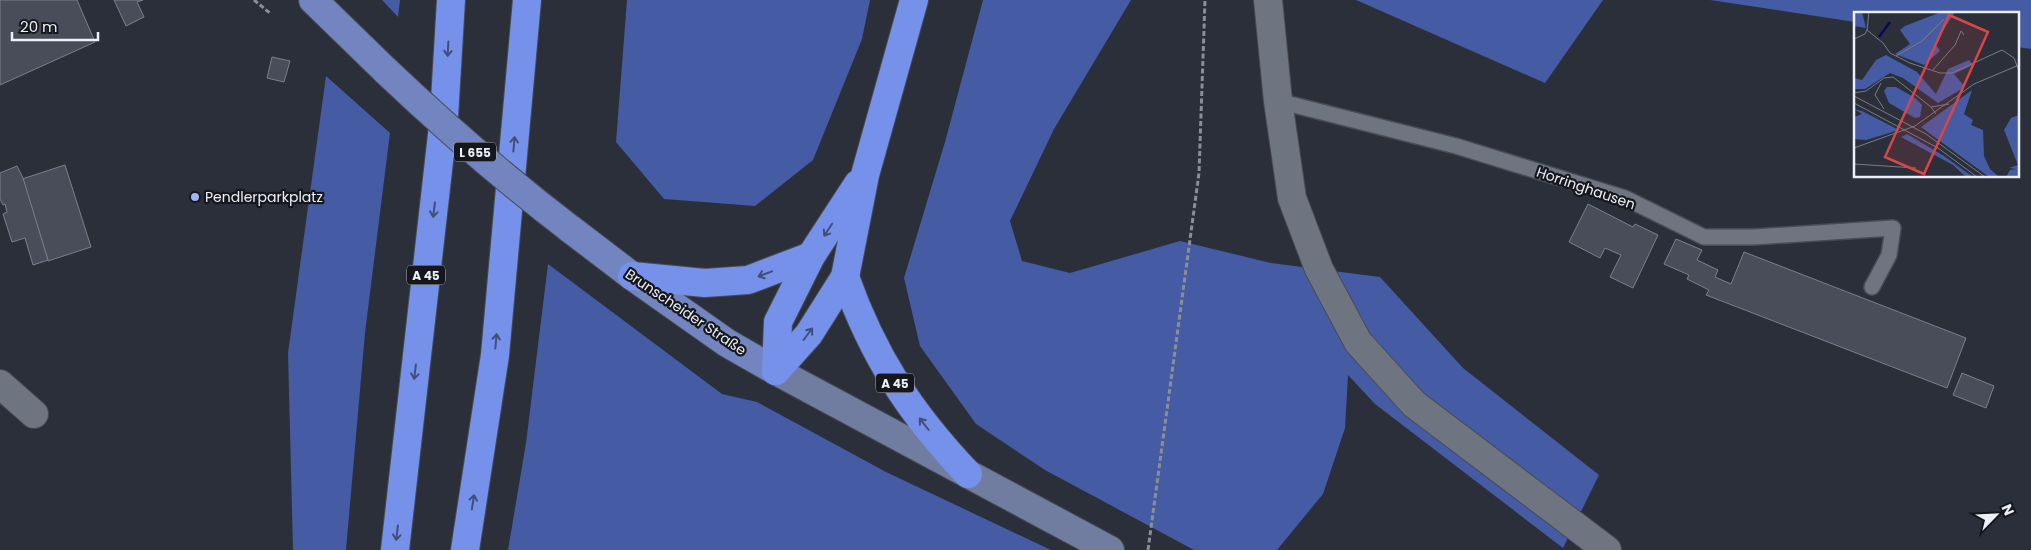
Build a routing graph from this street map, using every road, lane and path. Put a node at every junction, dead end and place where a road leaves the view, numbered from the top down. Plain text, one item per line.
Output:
1 (254, 0) edge
2 (313, 0) edge
3 (451, 0) edge
4 (914, 0) edge
5 (1204, 0) edge
6 (1268, 0) edge
7 (528, 3) edge
8 (271, 14) dead end
9 (1278, 101) junction
10 (865, 175) junction
11 (811, 256) junction
12 (632, 276) junction
13 (845, 277) junction
14 (1872, 287) dead end
15 (776, 371) junction
16 (0, 384) edge
17 (34, 414) dead end
18 (968, 474) junction
19 (395, 550) edge
20 (466, 550) edge
21 (1110, 550) edge
22 (1148, 550) edge
23 (1607, 550) edge

1 - 8 path
2 - 12 main road, Brunscheider Straße / L 655, bridge
3 -> 19 highway, A 45
4 - 10 highway
5 - 22 path
6 - 9 street
20 -> 7 highway
9 - 14 lane, Horringhausen
9 - 23 street
10 -> 11 highway
10 - 13 highway
11 -> 12 highway
11 - 15 highway
12 - 15 main road, Brunscheider Straße / L 655
15 -> 13 highway
18 -> 13 highway, A 45
15 - 18 main road, Brunscheider Straße / L 655
16 - 17 street
18 - 21 main road, Brunscheider Straße / L 655

